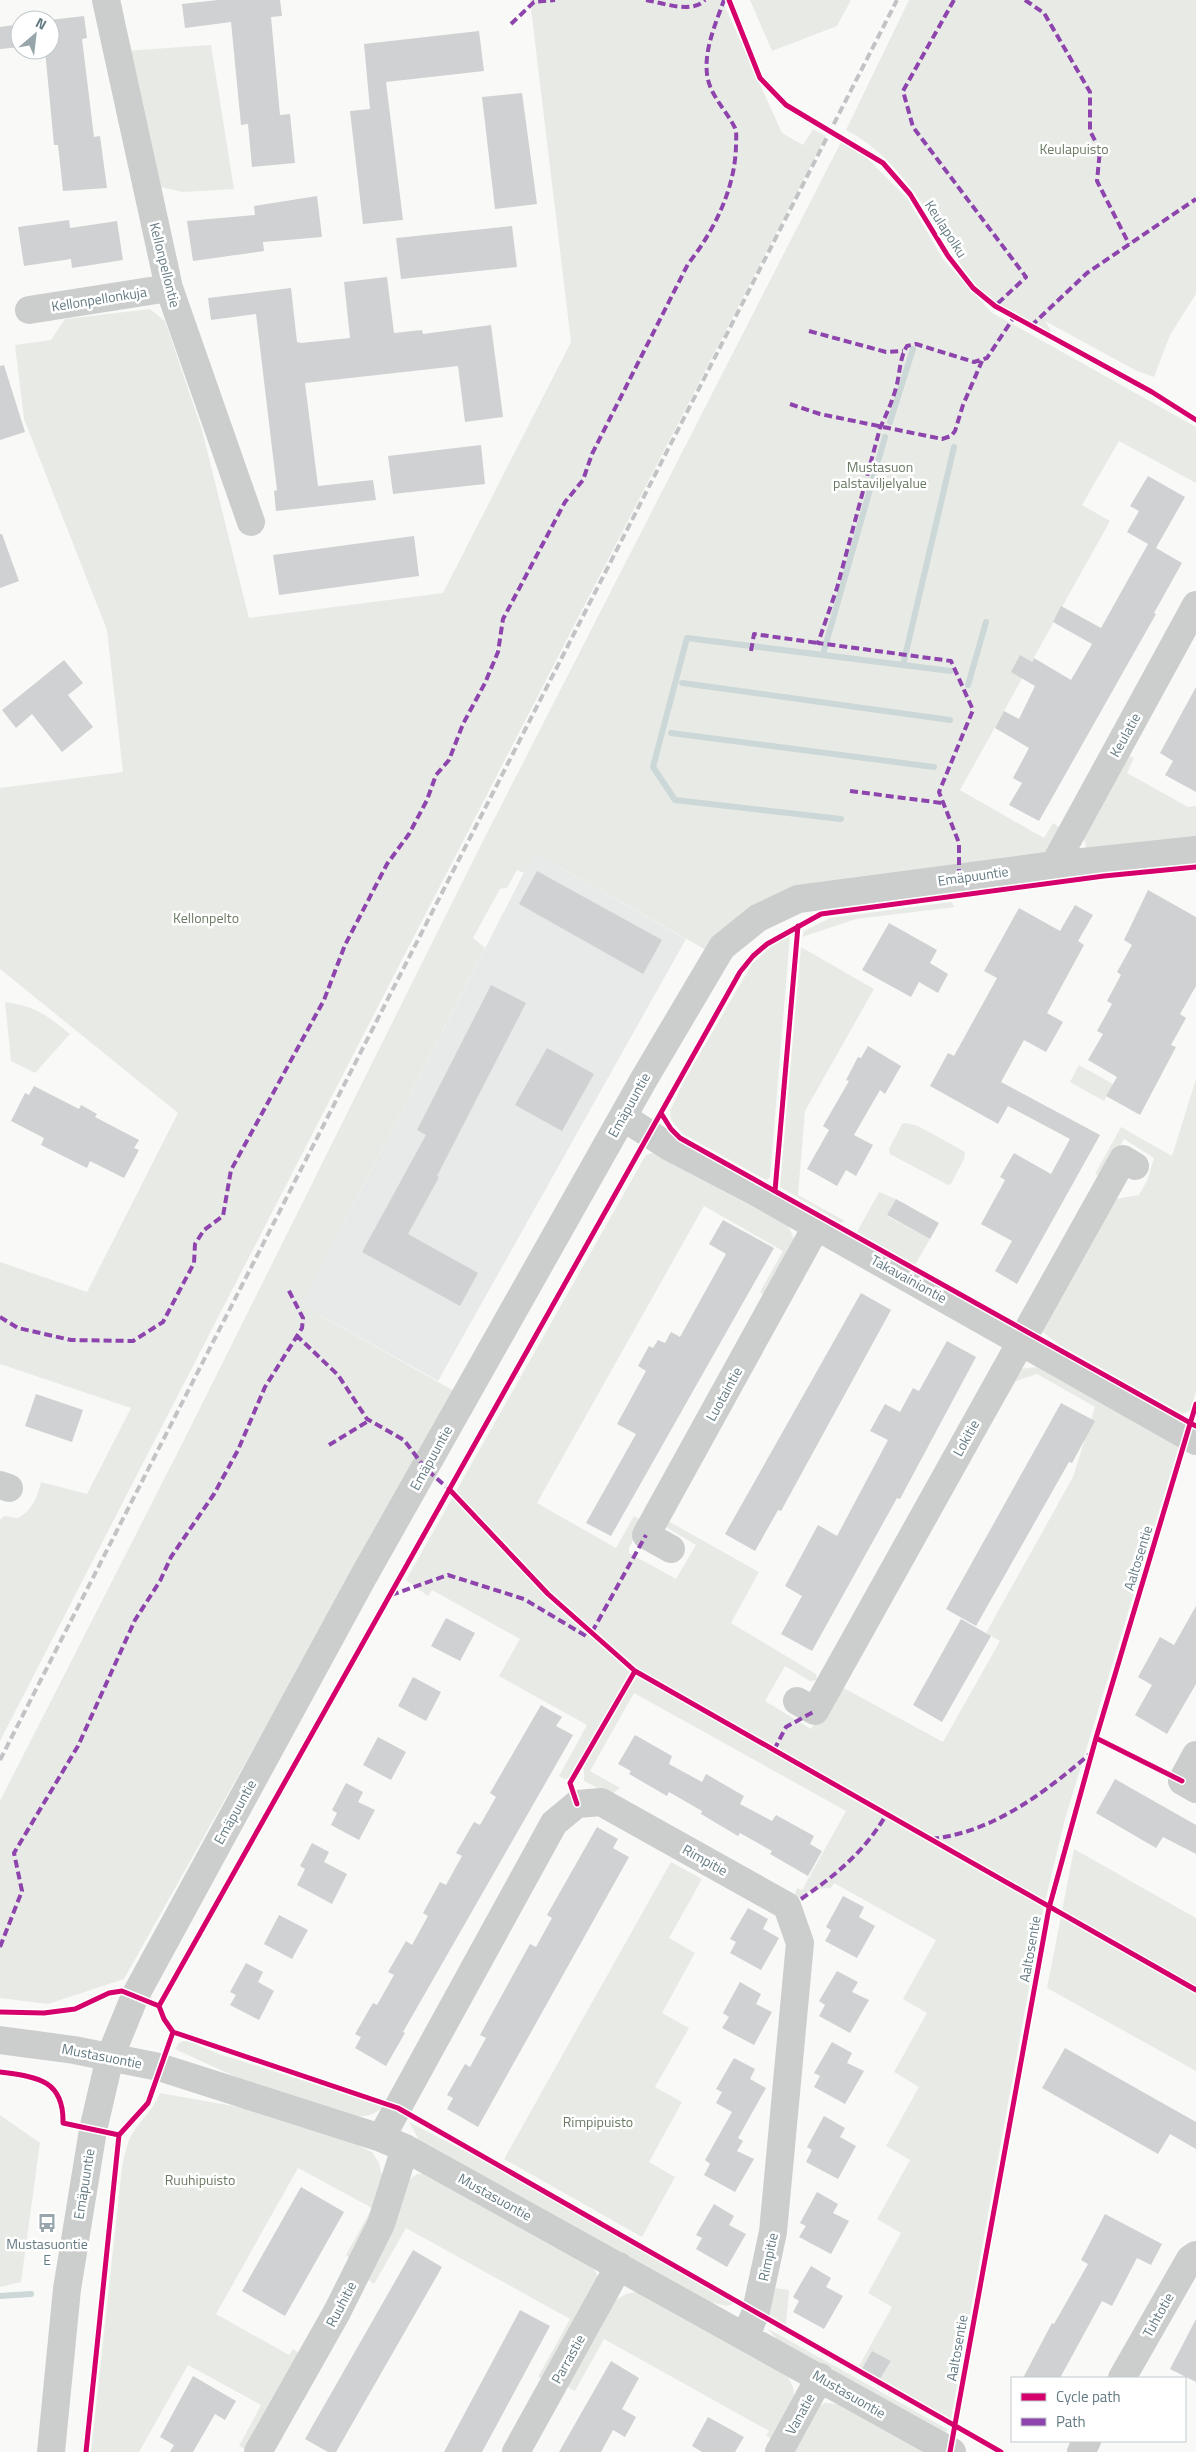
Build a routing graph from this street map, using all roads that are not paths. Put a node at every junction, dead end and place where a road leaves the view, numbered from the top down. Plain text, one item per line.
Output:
1 (106, 0) edge
2 (169, 288) junction
3 (30, 310) dead end
4 (251, 522) dead end
5 (1196, 605) edge
6 (1196, 850) edge
7 (1054, 865) junction
8 (623, 1118) junction
9 (1134, 1166) dead end
10 (816, 1227) junction
11 (1020, 1341) junction
12 (1196, 1441) edge
13 (671, 1549) dead end
14 (796, 1701) dead end
15 (1196, 1756) edge
16 (1189, 1785) edge
17 (0, 2040) edge
18 (110, 2057) junction
19 (393, 2143) junction
20 (1196, 2255) edge
21 (619, 2266) junction
22 (746, 2336) junction
23 (820, 2377) junction
24 (1123, 2377) edge
25 (51, 2452) edge
26 (258, 2452) edge
27 (516, 2452) edge
28 (779, 2452) edge
29 (952, 2452) edge

1 - 2 street, Kellonpellontie
2 - 3 street, Kellonpellonkuja
2 - 4 street, Kellonpellontie
5 - 7 street, Keulatie
6 - 7 street, Emäpuuntie
7 - 8 street, Emäpuuntie
8 - 10 street, Takavainiontie
8 - 18 street, Emäpuuntie
9 - 11 street, Lokitie
10 - 11 street, Takavainiontie
10 - 13 street, Luotaintie
11 - 12 street, Takavainiontie
11 - 14 street, Lokitie
15 - 16 street
17 - 18 street, Mustasuontie
18 - 19 street, Mustasuontie
18 - 25 street, Emäpuuntie
19 - 21 street, Mustasuontie
19 - 22 street, Rimpitie
19 - 26 street, Ruuhitie
20 - 24 street, Tuhtotie
21 - 22 street, Mustasuontie
21 - 27 street, Parrastie
22 - 23 street, Mustasuontie
23 - 28 street, Vanatie
23 - 29 street, Mustasuontie

